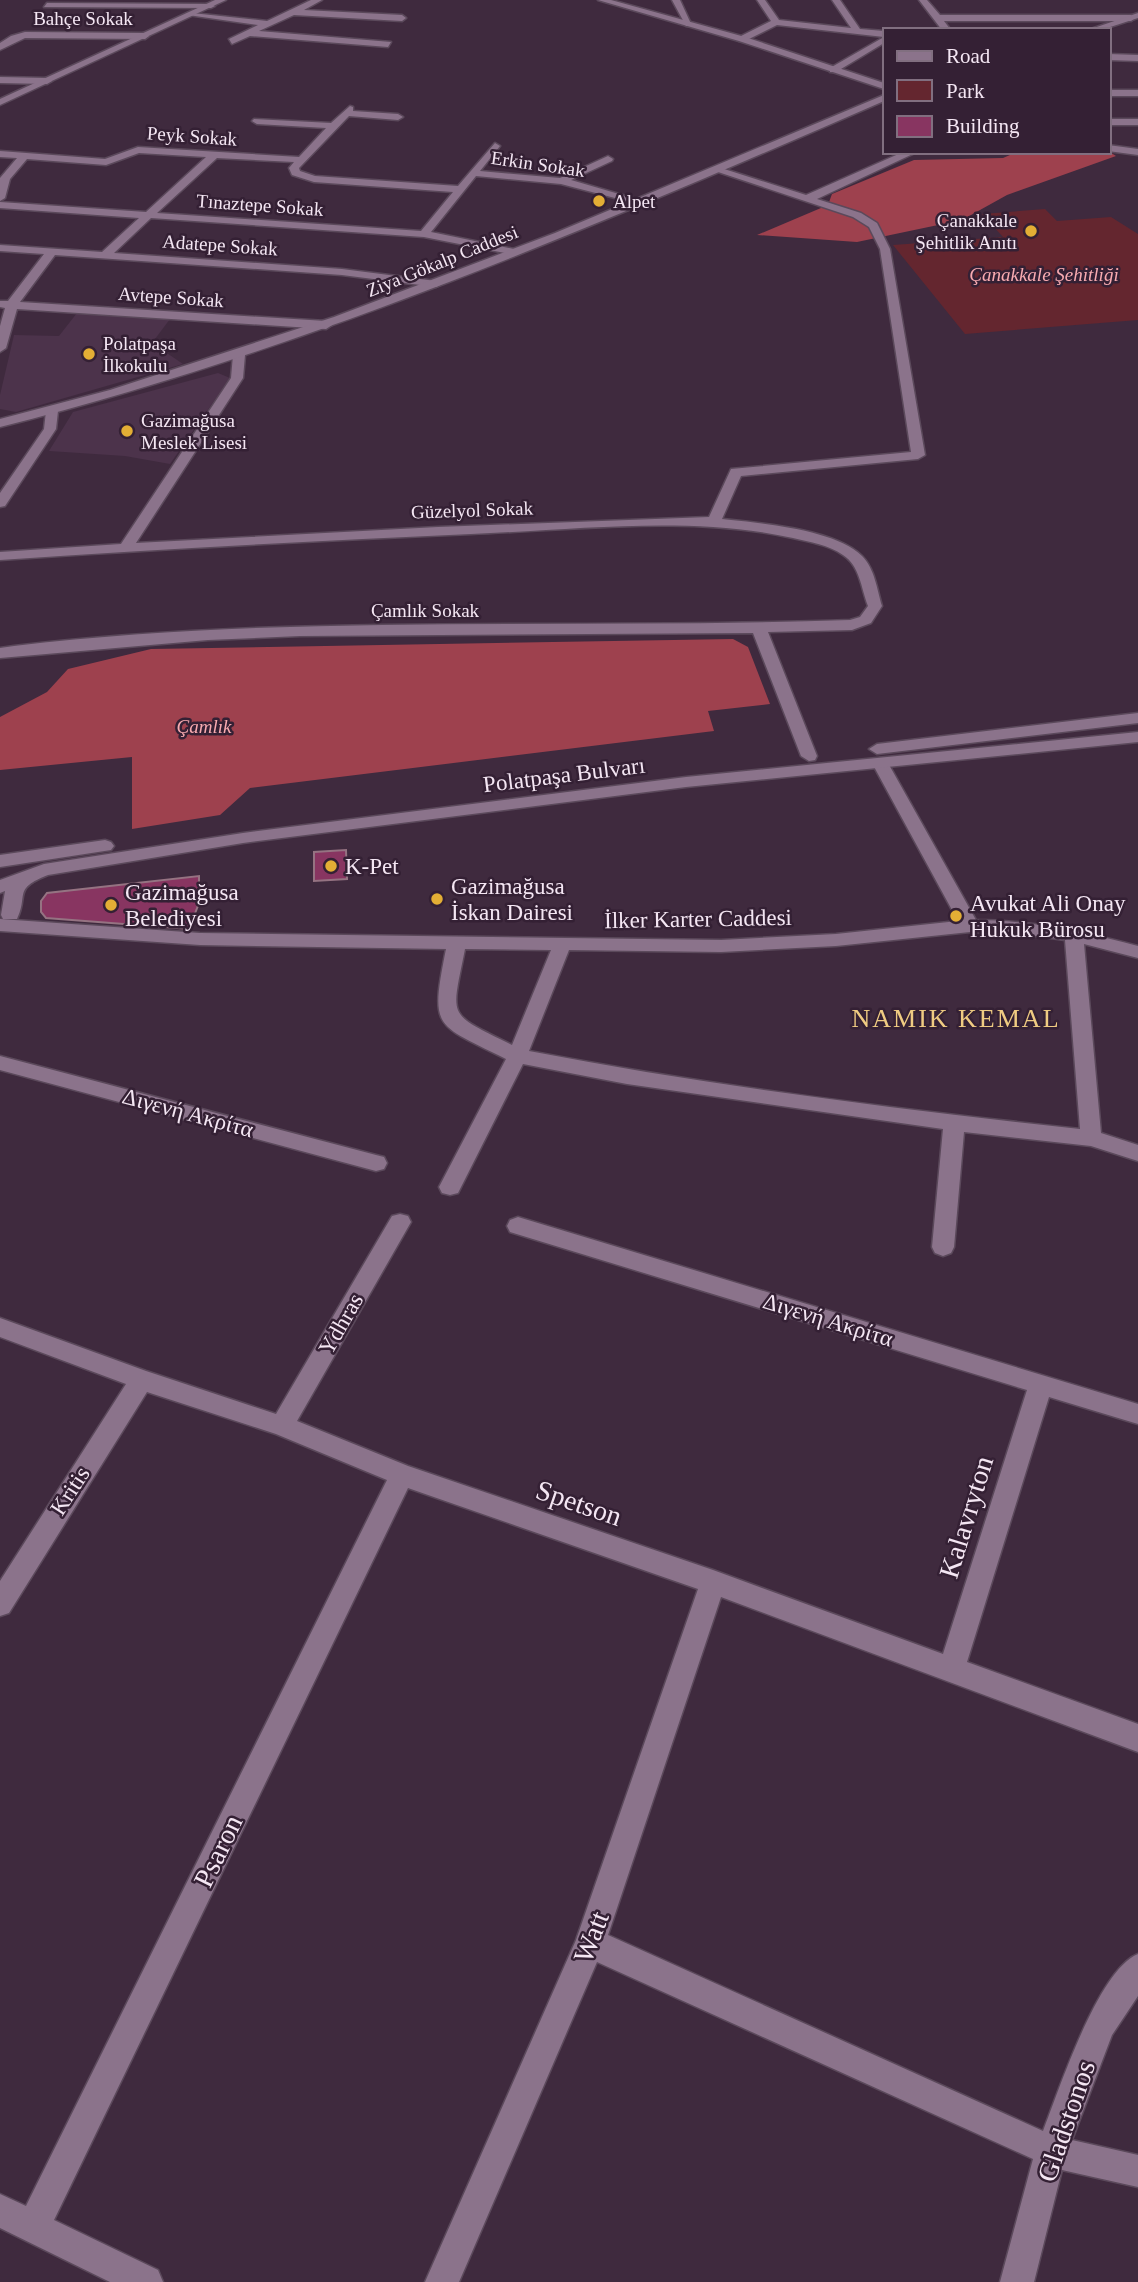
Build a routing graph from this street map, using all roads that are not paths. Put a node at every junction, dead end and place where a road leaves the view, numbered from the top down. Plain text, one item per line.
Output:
1 (222, 0) edge
2 (318, 0) edge
3 (602, 0) edge
4 (676, 0) edge
5 (761, 0) edge
6 (836, 0) edge
7 (923, 0) edge
8 (47, 5) dead end
9 (211, 6) junction
10 (1129, 7) dead end
11 (1026, 9) dead end
12 (294, 12) junction
13 (190, 15) junction
14 (1136, 15) edge
15 (401, 18) dead end
16 (937, 18) junction
17 (1033, 18) junction
18 (776, 22) junction
19 (268, 24) junction
20 (689, 24) junction
21 (945, 28) edge
22 (1098, 28) edge
23 (857, 30) junction
24 (248, 33) junction
25 (883, 34) edge
26 (145, 36) junction
27 (742, 39) junction
28 (883, 40) edge
29 (232, 41) dead end
30 (388, 44) dead end
31 (0, 47) edge
32 (1110, 57) edge
33 (1138, 58) edge
34 (833, 70) junction
35 (0, 80) edge
36 (47, 81) junction
37 (883, 86) edge
38 (1110, 93) edge
39 (1138, 93) edge
40 (883, 98) edge
41 (0, 102) edge
42 (398, 117) dead end
43 (257, 121) dead end
44 (1110, 122) edge
45 (1138, 122) edge
46 (333, 126) junction
47 (495, 146) dead end
48 (1110, 148) edge
49 (1138, 152) edge
50 (0, 154) edge
51 (908, 154) edge
52 (214, 155) junction
53 (24, 156) junction
54 (608, 159) dead end
55 (302, 160) junction
56 (716, 170) junction
57 (474, 173) junction
58 (561, 181) junction
59 (461, 189) junction
60 (0, 198) edge
61 (807, 199) junction
62 (638, 201) junction
63 (0, 205) edge
64 (148, 214) junction
65 (424, 234) junction
66 (0, 248) edge
67 (53, 250) junction
68 (515, 252) junction
69 (107, 254) junction
70 (436, 284) junction
71 (6, 304) edge
72 (327, 325) junction
73 (0, 348) edge
74 (239, 355) junction
75 (52, 411) junction
76 (0, 423) edge
77 (0, 503) edge
78 (714, 522) junction
79 (127, 546) junction
80 (0, 556) edge
81 (852, 625) joint
82 (759, 629) junction
83 (0, 653) edge
84 (1138, 718) edge
85 (1138, 737) edge
86 (808, 756) junction
87 (880, 763) junction
88 (0, 861) edge
89 (25, 877) junction
90 (0, 887) edge
91 (3, 917) edge
92 (970, 926) junction
93 (1074, 935) junction
94 (457, 942) junction
95 (562, 945) junction
96 (1138, 952) edge
97 (517, 1056) junction
98 (0, 1063) edge
99 (954, 1123) junction
100 (1091, 1138) junction
101 (1138, 1153) edge
102 (376, 1163) dead end
103 (450, 1187) dead end
104 (400, 1222) dead end
105 (518, 1226) dead end
106 (943, 1247) dead end
107 (0, 1326) edge
108 (142, 1380) junction
109 (1041, 1385) junction
110 (1138, 1414) edge
111 (282, 1426) junction
112 (402, 1475) junction
113 (7, 1575) edge
114 (713, 1582) junction
115 (0, 1604) edge
116 (952, 1669) junction
117 (1138, 1738) edge
118 (590, 1943) junction
119 (1138, 1969) edge
120 (1051, 2151) junction
121 (1138, 2171) edge
122 (0, 2211) edge
123 (33, 2227) junction
124 (146, 2282) edge
125 (443, 2282) edge
126 (1017, 2282) edge

1 - 9 street
2 - 12 street
3 - 20 street
4 - 20 street
5 - 18 street
6 - 23 street
7 - 16 street
8 - 9 street
9 - 13 street
10 - 14 street
11 - 17 street
12 - 15 street
12 - 19 street
13 - 19 street
13 - 26 street
14 - 17 street
14 - 22 street
16 - 17 street
16 - 21 street
18 - 23 street
18 - 27 street
19 - 24 street
20 - 27 street
23 - 25 street
24 - 29 street
24 - 30 street
26 - 31 street, Bahçe Sokak
26 - 36 street
27 - 34 street
28 - 34 street
32 - 33 street
34 - 37 street
35 - 36 street
36 - 41 street
38 - 39 street
40 - 56 street, Ziya Gökalp Caddesi
42 - 46 street
43 - 46 street
44 - 45 street
46 - 55 street
47 - 57 street
48 - 49 street
50 - 53 street, Peyk Sokak
51 - 61 street
52 - 53 street, Peyk Sokak
52 - 55 street, Peyk Sokak
52 - 64 street
53 - 60 street
54 - 58 street
55 - 59 street
56 - 61 street
56 - 62 street, Ziya Gökalp Caddesi
57 - 58 street, Erkin Sokak
57 - 59 street
58 - 62 street, Erkin Sokak
59 - 65 street
61 - 78 street
62 - 68 street, Ziya Gökalp Caddesi
63 - 64 street, Tınaztepe Sokak
64 - 65 street, Tınaztepe Sokak
64 - 69 street
65 - 68 street, Tınaztepe Sokak
66 - 67 street, Adatepe Sokak
67 - 69 street, Adatepe Sokak
67 - 71 street
68 - 70 street, Ziya Gökalp Caddesi
69 - 70 street, Adatepe Sokak
70 - 72 street, Ziya Gökalp Caddesi
71 - 72 street, Avtepe Sokak
71 - 73 street
72 - 74 street, Ziya Gökalp Caddesi
74 - 75 street, Ziya Gökalp Caddesi
74 - 79 street
75 - 76 street, Ziya Gökalp Caddesi
75 - 77 street
78 - 79 street, Güzelyol Sokak
78 - 81 street, Güzelyol Sokak
79 - 80 street, Güzelyol Sokak
81 - 82 street, Çamlık Sokak
82 - 83 street, Çamlık Sokak
82 - 86 street
84 - 86 street, Polatpaşa Bulvarı
85 - 87 street, Polatpaşa Bulvarı
86 - 88 street, Polatpaşa Bulvarı
87 - 89 street, Polatpaşa Bulvarı
87 - 92 street
89 - 90 street, Polatpaşa Bulvarı
89 - 91 street
91 - 94 street, İlker Karter Caddesi
92 - 93 street, İlker Karter Caddesi
92 - 95 street, İlker Karter Caddesi
93 - 96 street, İlker Karter Caddesi
93 - 100 street
94 - 95 street, İlker Karter Caddesi
94 - 97 street
95 - 97 street
97 - 99 street
97 - 103 street
98 - 102 street, Διγενή Ακρίτα
99 - 100 street
99 - 106 street
100 - 101 street
104 - 111 street, Ydhras
105 - 109 street, Διγενή Ακρίτα
107 - 108 street, Spetson
108 - 111 street, Spetson
108 - 113 street, Kritis
109 - 110 street, Διγενή Ακρίτα
109 - 116 street, Kalavryton
111 - 112 street, Spetson
112 - 114 street, Spetson
112 - 123 street, Psaron
113 - 115 street, Kritis
114 - 116 street, Spetson
114 - 118 street, Watt
116 - 117 street, Spetson
118 - 120 street
118 - 125 street, Watt
119 - 120 street, Gladstonos
120 - 121 street
120 - 126 street, Gladstonos
122 - 123 street
123 - 124 street

